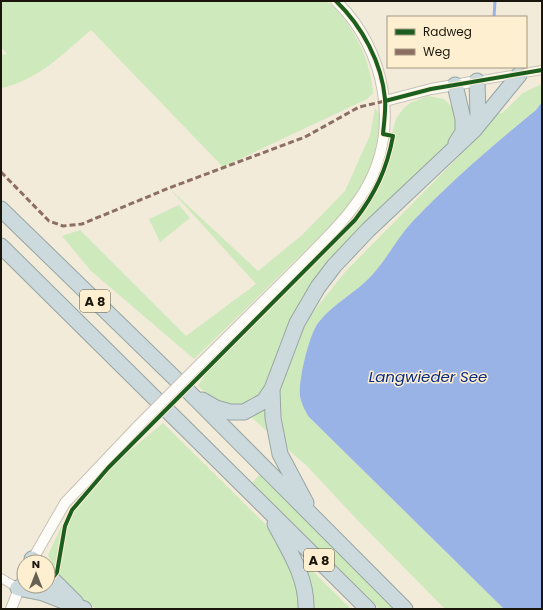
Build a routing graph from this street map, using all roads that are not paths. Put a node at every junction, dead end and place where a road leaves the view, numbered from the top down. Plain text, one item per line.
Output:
1 (336, 1) edge
2 (542, 70) edge
3 (519, 75) junction
4 (477, 81) junction
5 (455, 85) junction
6 (385, 101) junction
7 (474, 130) junction
8 (455, 146) junction
9 (1, 209) edge
10 (1, 246) edge
11 (272, 389) junction
12 (189, 392) junction
13 (269, 512) junction
14 (313, 517) junction
15 (37, 554) edge
16 (1, 578) edge
17 (16, 581) edge
18 (56, 583) edge
19 (17, 594) edge
20 (46, 594) edge
21 (82, 608) edge
22 (11, 609) edge
23 (306, 609) edge
24 (368, 609) edge
25 (406, 609) edge

1 - 6 street
2 - 3 street
3 - 4 street
3 - 7 highway
4 - 5 street
4 - 7 highway
5 - 6 street
5 - 8 highway
6 - 15 street, bridge
7 - 8 highway
8 - 11 highway
9 - 12 highway, A 8
10 - 13 highway, A 8
11 - 12 highway
11 - 14 highway
12 - 14 highway, A 8
13 - 23 highway
13 - 24 highway, A 8
14 - 25 highway, A 8
16 - 17 street
18 - 21 highway
19 - 22 street
20 - 21 highway

